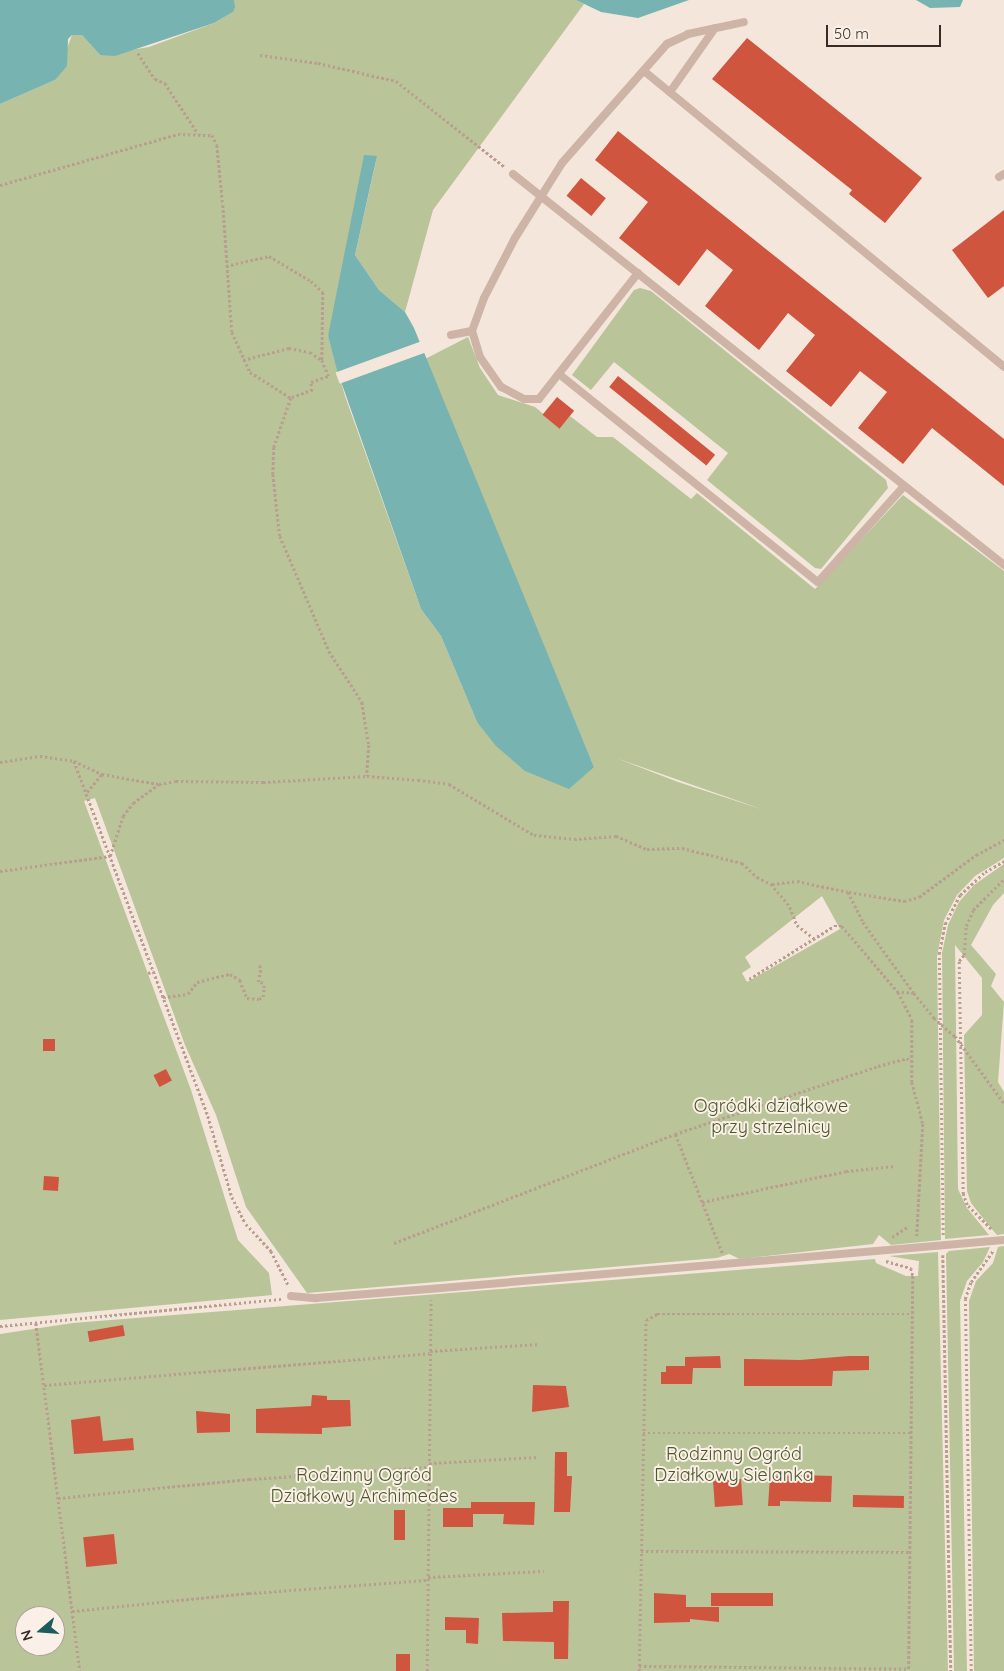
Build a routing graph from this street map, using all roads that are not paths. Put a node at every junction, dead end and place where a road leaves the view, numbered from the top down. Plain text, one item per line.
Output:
1 (744, 22) dead end
2 (715, 28) junction
3 (644, 71) junction
4 (670, 92) junction
5 (514, 174) road end
6 (541, 195) junction
7 (638, 274) junction
8 (472, 331) junction
9 (451, 335) dead end
10 (1004, 367) edge
11 (559, 374) junction
12 (904, 486) junction
13 (1004, 565) edge
14 (1004, 1240) edge
15 (290, 1296) road end

1 - 2 lane
2 - 3 lane
2 - 4 lane
3 - 4 lane
3 - 6 lane
4 - 10 lane
5 - 6 lane
6 - 7 lane
6 - 8 lane
7 - 11 lane
7 - 12 lane
8 - 9 lane
8 - 11 lane
11 - 12 lane
12 - 13 lane
14 - 15 lane

